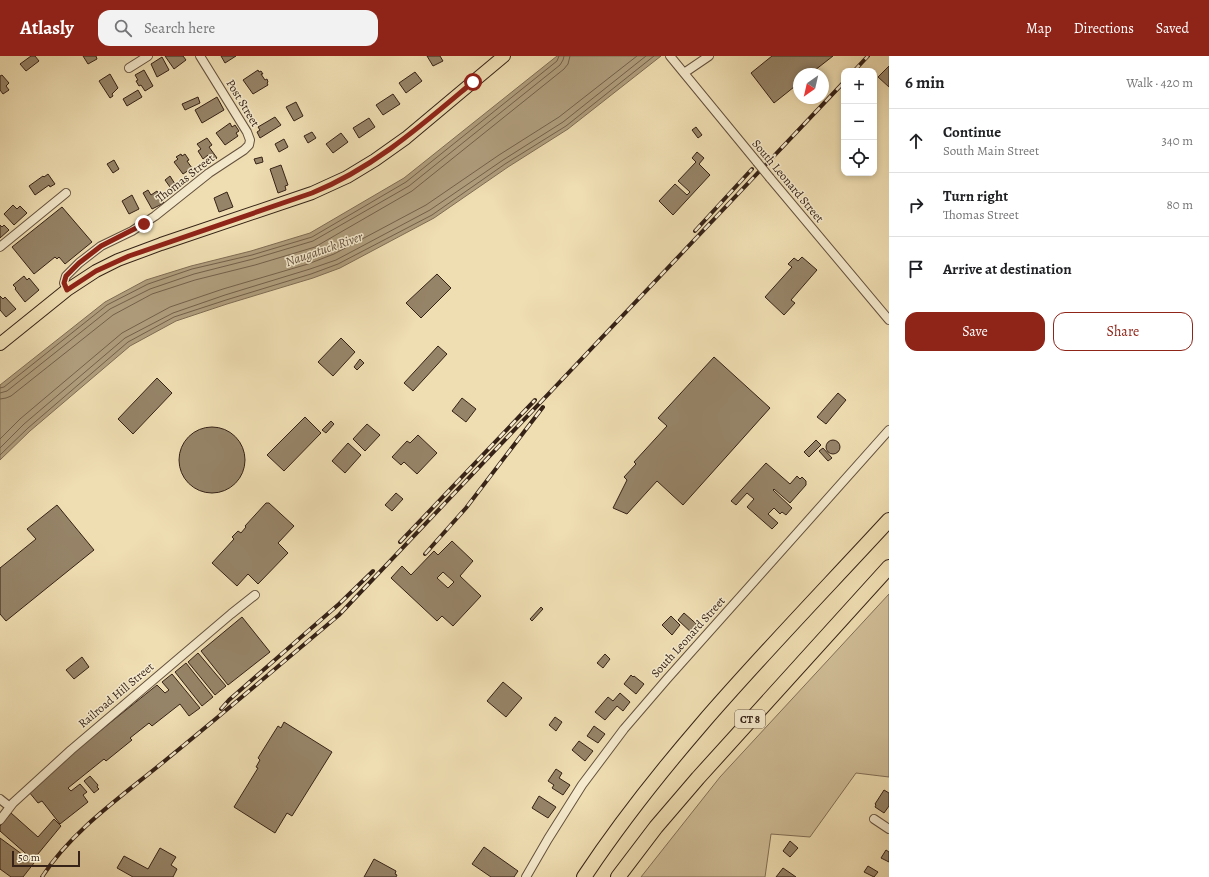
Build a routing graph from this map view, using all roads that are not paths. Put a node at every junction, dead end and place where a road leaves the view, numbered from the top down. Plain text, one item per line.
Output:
1 (148, 56) edge
2 (200, 56) edge
3 (504, 56) edge
4 (709, 56) edge
5 (670, 57) edge
6 (130, 68) dead end
7 (684, 73) junction
8 (250, 143) joint
9 (66, 193) dead end
10 (0, 247) edge
11 (67, 290) junction
12 (889, 320) edge
13 (0, 344) edge
14 (889, 430) edge
15 (889, 520) edge
16 (889, 567) edge
17 (255, 595) dead end
18 (0, 799) edge
19 (10, 807) junction
20 (874, 819) dead end
21 (0, 820) edge
22 (889, 829) edge
23 (526, 877) edge
24 (584, 877) edge
25 (618, 877) edge

1 - 6 street
2 - 8 street, Post Street
3 - 11 main road
4 - 7 street
5 - 7 street, South Leonard Street
7 - 12 street, South Leonard Street, bridge
8 - 11 street, Thomas Street
9 - 10 street
11 - 13 main road
14 - 23 street, South Leonard Street
15 - 24 highway, CT 8
16 - 25 highway, CT 8
17 - 19 street, Railroad Hill Street
18 - 19 street
19 - 21 street, Railroad Hill Street
20 - 22 street

